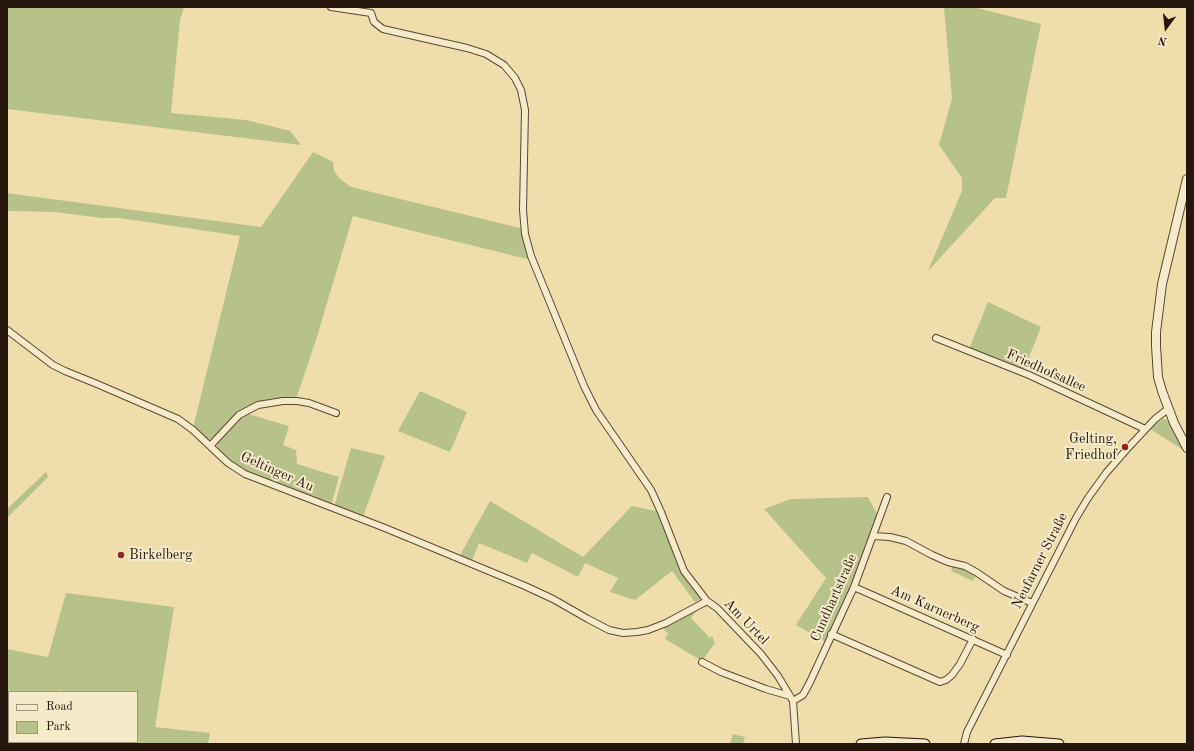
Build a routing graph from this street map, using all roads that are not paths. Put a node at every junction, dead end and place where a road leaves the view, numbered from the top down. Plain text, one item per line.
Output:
1 (331, 7) edge
2 (1187, 179) edge
3 (7, 330) edge
4 (936, 338) dead end
5 (1168, 409) junction
6 (336, 413) dead end
7 (1145, 429) junction
8 (211, 445) junction
9 (1187, 448) edge
10 (887, 497) dead end
11 (873, 536) junction
12 (854, 587) junction
13 (537, 591) joint
14 (707, 601) junction
15 (1032, 604) junction
16 (831, 634) junction
17 (973, 639) junction
18 (1007, 655) junction
19 (702, 662) dead end
20 (792, 699) junction
21 (796, 744) edge
22 (866, 744) edge
23 (925, 744) edge
24 (964, 744) edge
25 (995, 744) edge
26 (1059, 744) edge

1 - 14 street
2 - 5 street
3 - 8 street, Geltinger Au
4 - 7 street, Friedhofsallee
5 - 7 street, Neufarner Straße
5 - 9 street
6 - 8 street
7 - 15 street, Neufarner Straße
8 - 13 street, Geltinger Au
10 - 11 street, Cundhartstraße
11 - 12 street, Cundhartstraße
11 - 15 street
12 - 16 street, Cundhartstraße
12 - 17 street, Am Karnerberg
13 - 14 street, Am Urtel
14 - 20 street, Am Urtel
15 - 18 street, Neufarner Straße
16 - 17 street
16 - 20 street, Cundhartstraße
17 - 18 street, Am Karnerberg
18 - 24 street, Neufarner Straße
19 - 20 street
20 - 21 street, Am Urtel
22 - 23 main road
25 - 26 main road

